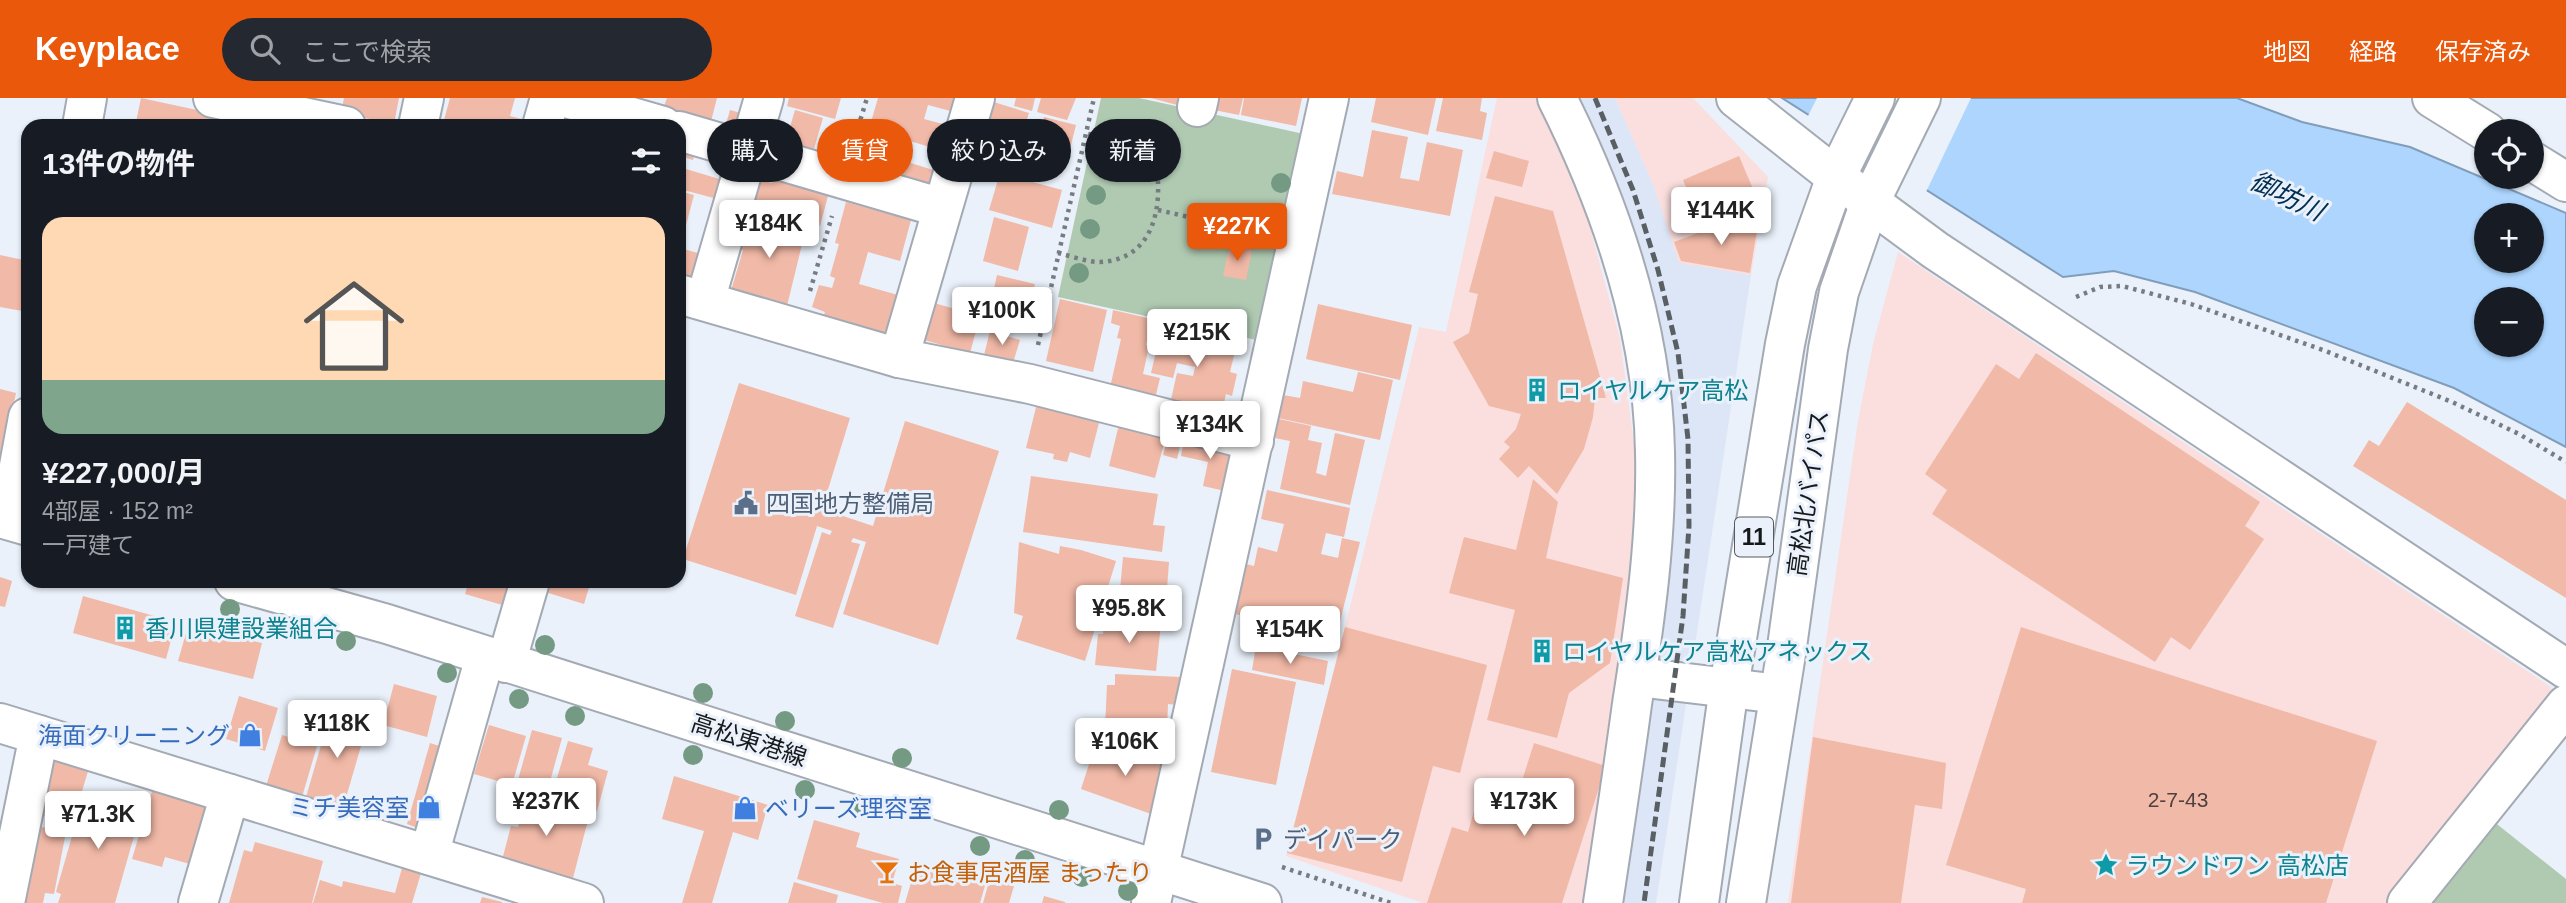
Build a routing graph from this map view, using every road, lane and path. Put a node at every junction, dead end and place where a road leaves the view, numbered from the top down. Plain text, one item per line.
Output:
1 (87, 98) edge
2 (213, 98) edge
3 (424, 98) edge
4 (550, 98) edge
5 (566, 98) edge
6 (764, 98) edge
7 (975, 98) edge
8 (1094, 98) edge
9 (1329, 98) edge
10 (1557, 98) edge
11 (1736, 98) edge
12 (1875, 98) edge
13 (1921, 98) edge
14 (2445, 102) edge
15 (83, 119) edge
16 (313, 119) edge
17 (420, 119) edge
18 (544, 119) edge
19 (639, 119) edge
20 (758, 119) edge
21 (2474, 123) edge
22 (686, 133) edge
23 (1084, 133) junction
24 (707, 139) edge
25 (1844, 163) junction
26 (803, 167) edge
27 (2544, 168) edge
28 (737, 182) edge
29 (2566, 182) edge
30 (1877, 187) junction
31 (943, 208) junction
32 (1157, 210) junction
33 (1297, 242) junction
34 (1058, 253) junction
35 (692, 298) edge
36 (2047, 324) junction
37 (899, 358) junction
38 (1030, 384) junction
39 (1254, 441) junction
40 (2566, 461) edge
41 (21, 462) edge
42 (12, 521) edge
43 (286, 588) edge
44 (527, 588) edge
45 (316, 592) edge
46 (496, 660) junction
47 (2566, 669) edge
48 (1637, 677) junction
49 (1730, 687) junction
50 (1779, 694) junction
51 (2566, 705) edge
52 (0, 723) edge
53 (39, 735) junction
54 (230, 794) junction
55 (429, 855) junction
56 (1154, 887) edge
57 (5, 903) edge
58 (198, 903) edge
59 (584, 903) edge
60 (1262, 903) edge
61 (1603, 903) edge
62 (1699, 903) edge
63 (1746, 903) edge
64 (2407, 903) edge

1 - 15 main road
2 - 16 main road
3 - 17 main road
4 - 18 main road
5 - 19 main road
6 - 20 main road
7 - 31 main road
8 - 23 path
9 - 33 main road
10 - 48 main road
11 - 25 main road
12 - 25 main road, 高松北バイパス / 11
13 - 30 main road, 高松北バイパス / 11
14 - 21 main road
22 - 24 main road
23 - 32 path
23 - 34 path
25 - 30 main road
25 - 49 main road, 高松北バイパス / 11
26 - 31 main road
27 - 29 main road
28 - 35 main road
30 - 36 main road
30 - 50 main road, 高松北バイパス / 11
31 - 37 main road
32 - 33 path
32 - 34 path
33 - 39 main road
34 - 38 path
35 - 37 main road
36 - 40 path
36 - 47 main road
37 - 38 main road
38 - 39 main road
39 - 56 main road
41 - 42 main road
43 - 45 main road, 高松東港線
44 - 46 main road
45 - 46 main road, 高松東港線
46 - 55 main road
46 - 56 main road, 高松東港線
48 - 49 main road
48 - 61 main road
49 - 50 main road
49 - 62 main road, 高松北バイパス / 11
50 - 63 main road, 高松北バイパス / 11
51 - 64 main road
52 - 53 main road
53 - 54 main road
53 - 57 main road
54 - 55 main road
54 - 58 main road
55 - 59 main road
56 - 60 main road, 高松東港線

